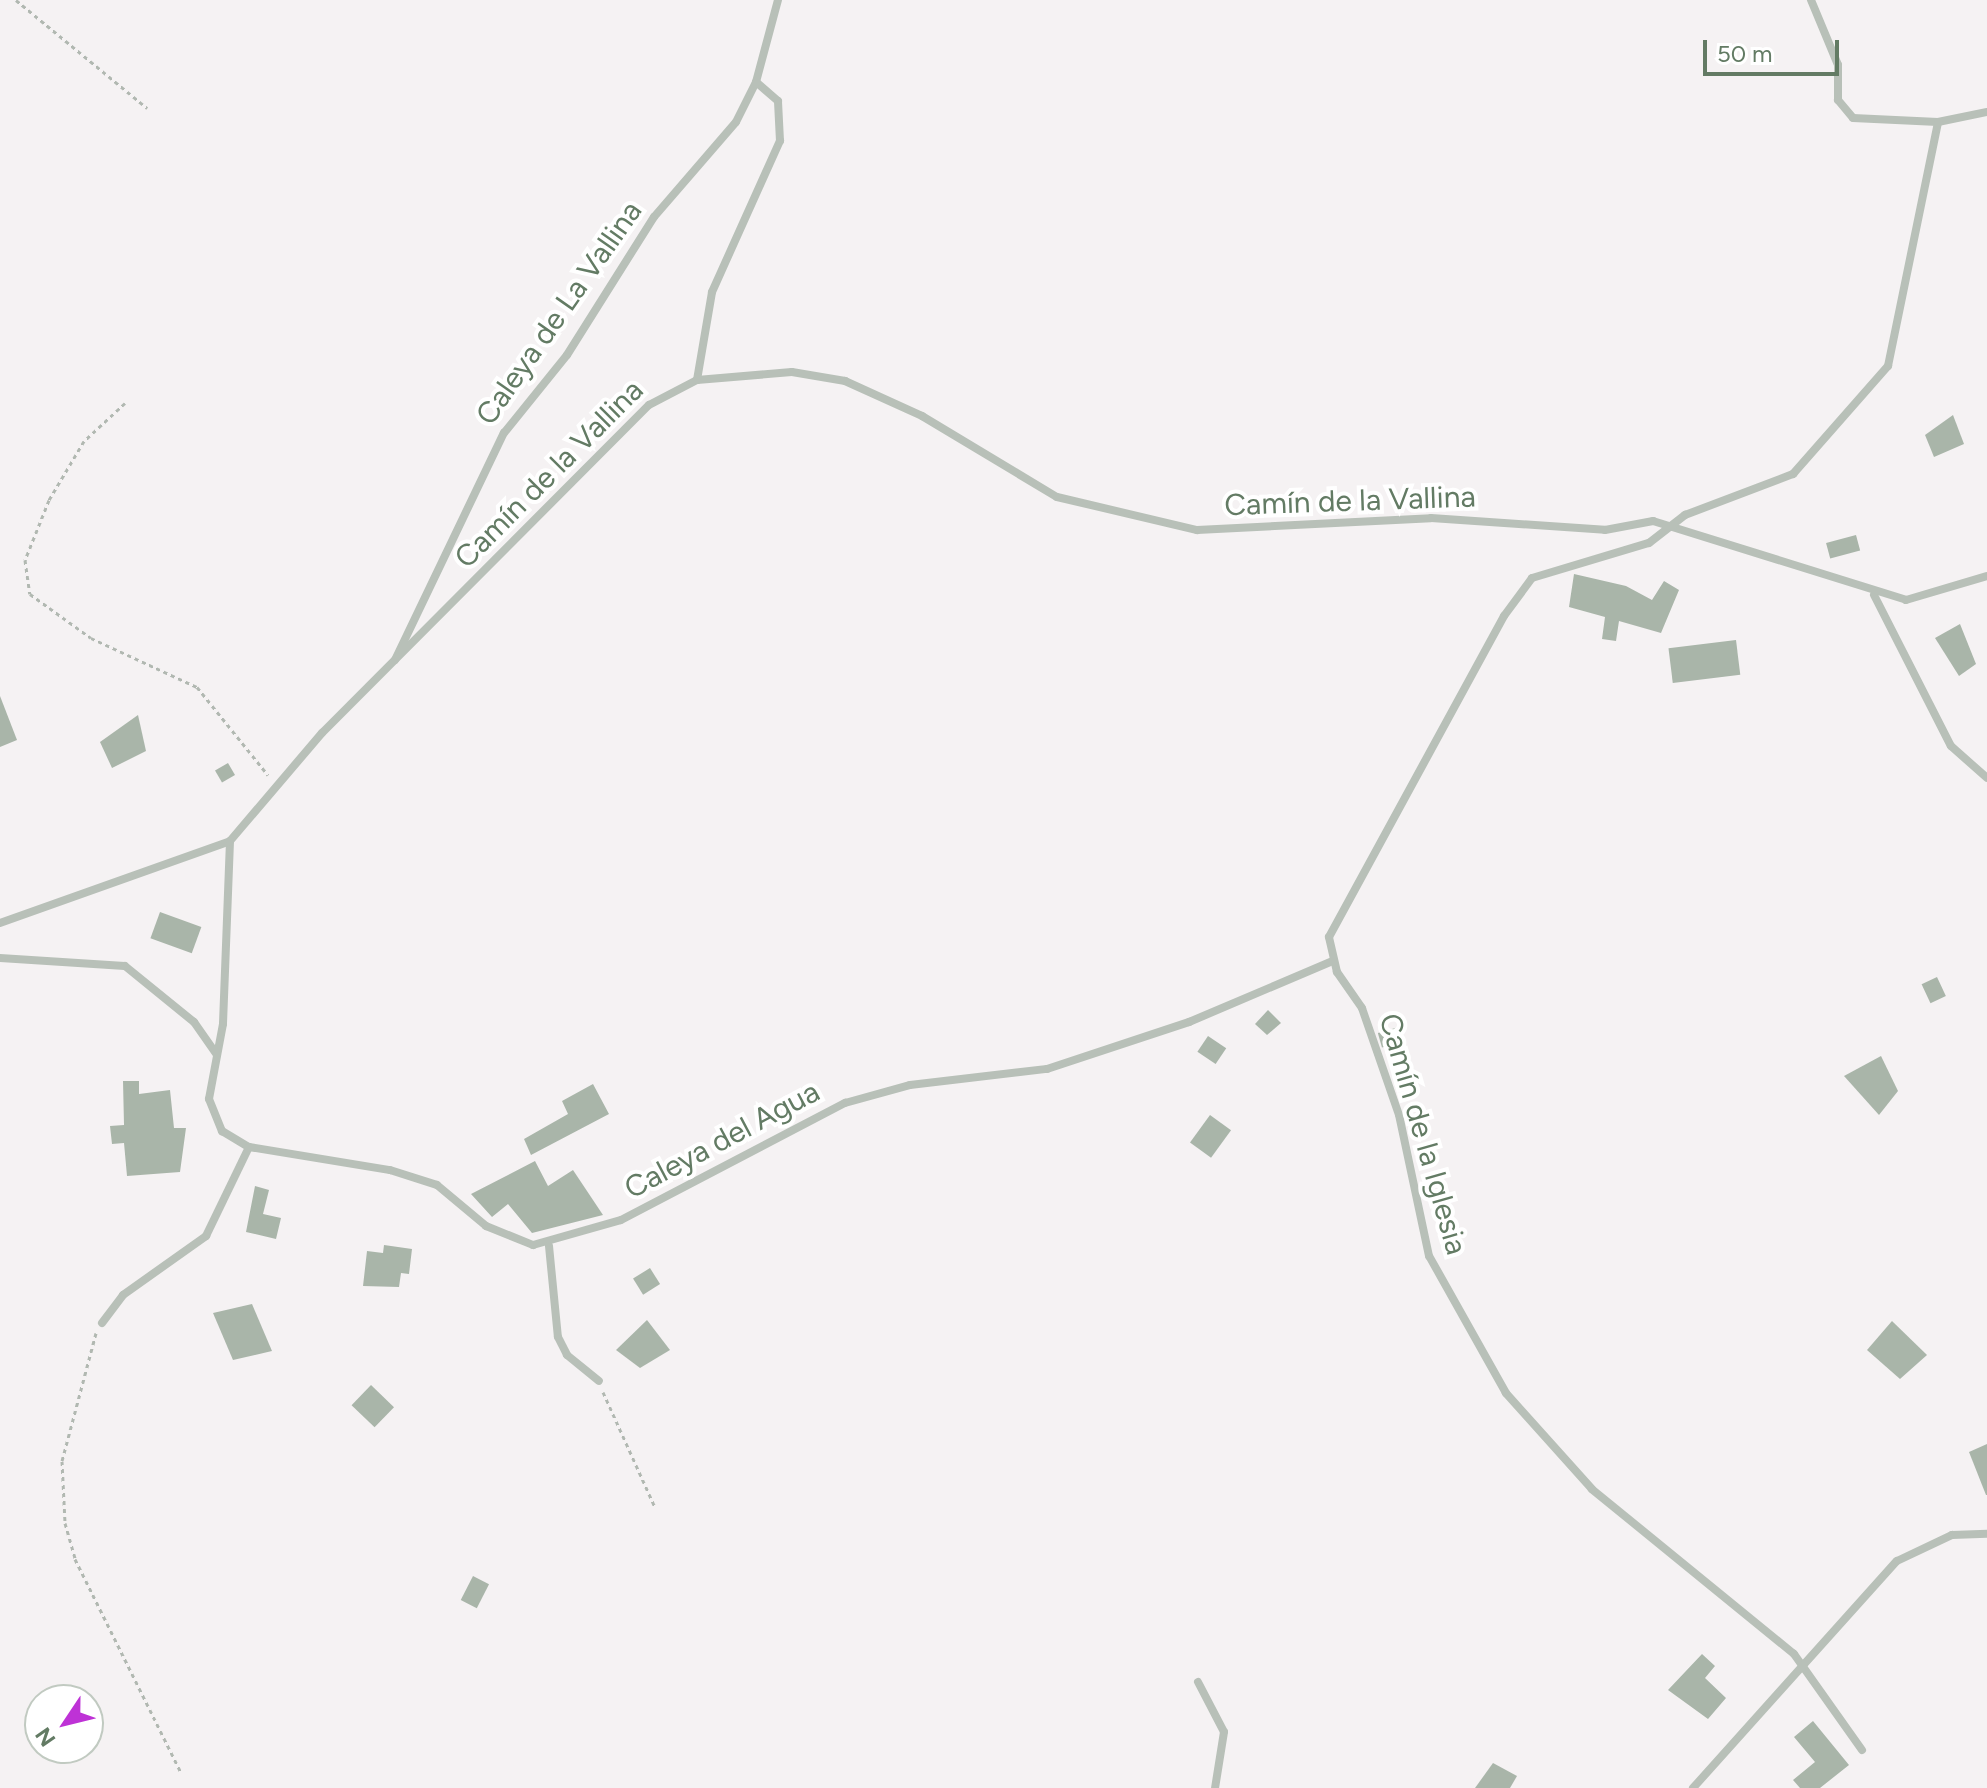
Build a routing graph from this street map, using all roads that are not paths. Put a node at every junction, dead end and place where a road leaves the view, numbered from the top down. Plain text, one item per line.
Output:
1 (778, 0) edge
2 (1811, 0) edge
3 (756, 82) junction
4 (1987, 112) edge
5 (1938, 122) junction
6 (697, 380) junction
7 (1672, 525) junction
8 (1987, 576) edge
9 (1874, 595) junction
10 (393, 665) junction
11 (1987, 778) edge
12 (230, 841) junction
13 (0, 923) edge
14 (0, 958) edge
15 (1333, 961) junction
16 (217, 1055) junction
17 (249, 1147) junction
18 (549, 1246) junction
19 (102, 1323) road end
20 (599, 1381) road end
21 (1987, 1534) edge
22 (1805, 1666) junction
23 (1198, 1682) dead end
24 (1862, 1750) dead end
25 (1215, 1788) edge
26 (1693, 1788) edge

1 - 3 street, Caleya de La Vallina
2 - 5 street
3 - 6 street
3 - 10 street, Caleya de La Vallina
4 - 5 street
5 - 7 street
6 - 7 street, Camín de la Vallina
6 - 10 street, Camín de la Vallina
7 - 9 street, Camín de la Vallina
7 - 15 street
8 - 9 street, Camín de la Vallina
9 - 11 street
10 - 12 street, Camín de la Vallina
12 - 13 street
12 - 16 street
14 - 16 street
15 - 18 street, Caleya del Agua
15 - 22 street, Camín de la Iglesia
16 - 17 street
17 - 18 street
17 - 19 street
18 - 20 street
21 - 22 street
22 - 24 street, Camín de la Iglesia
22 - 26 street
23 - 25 street

